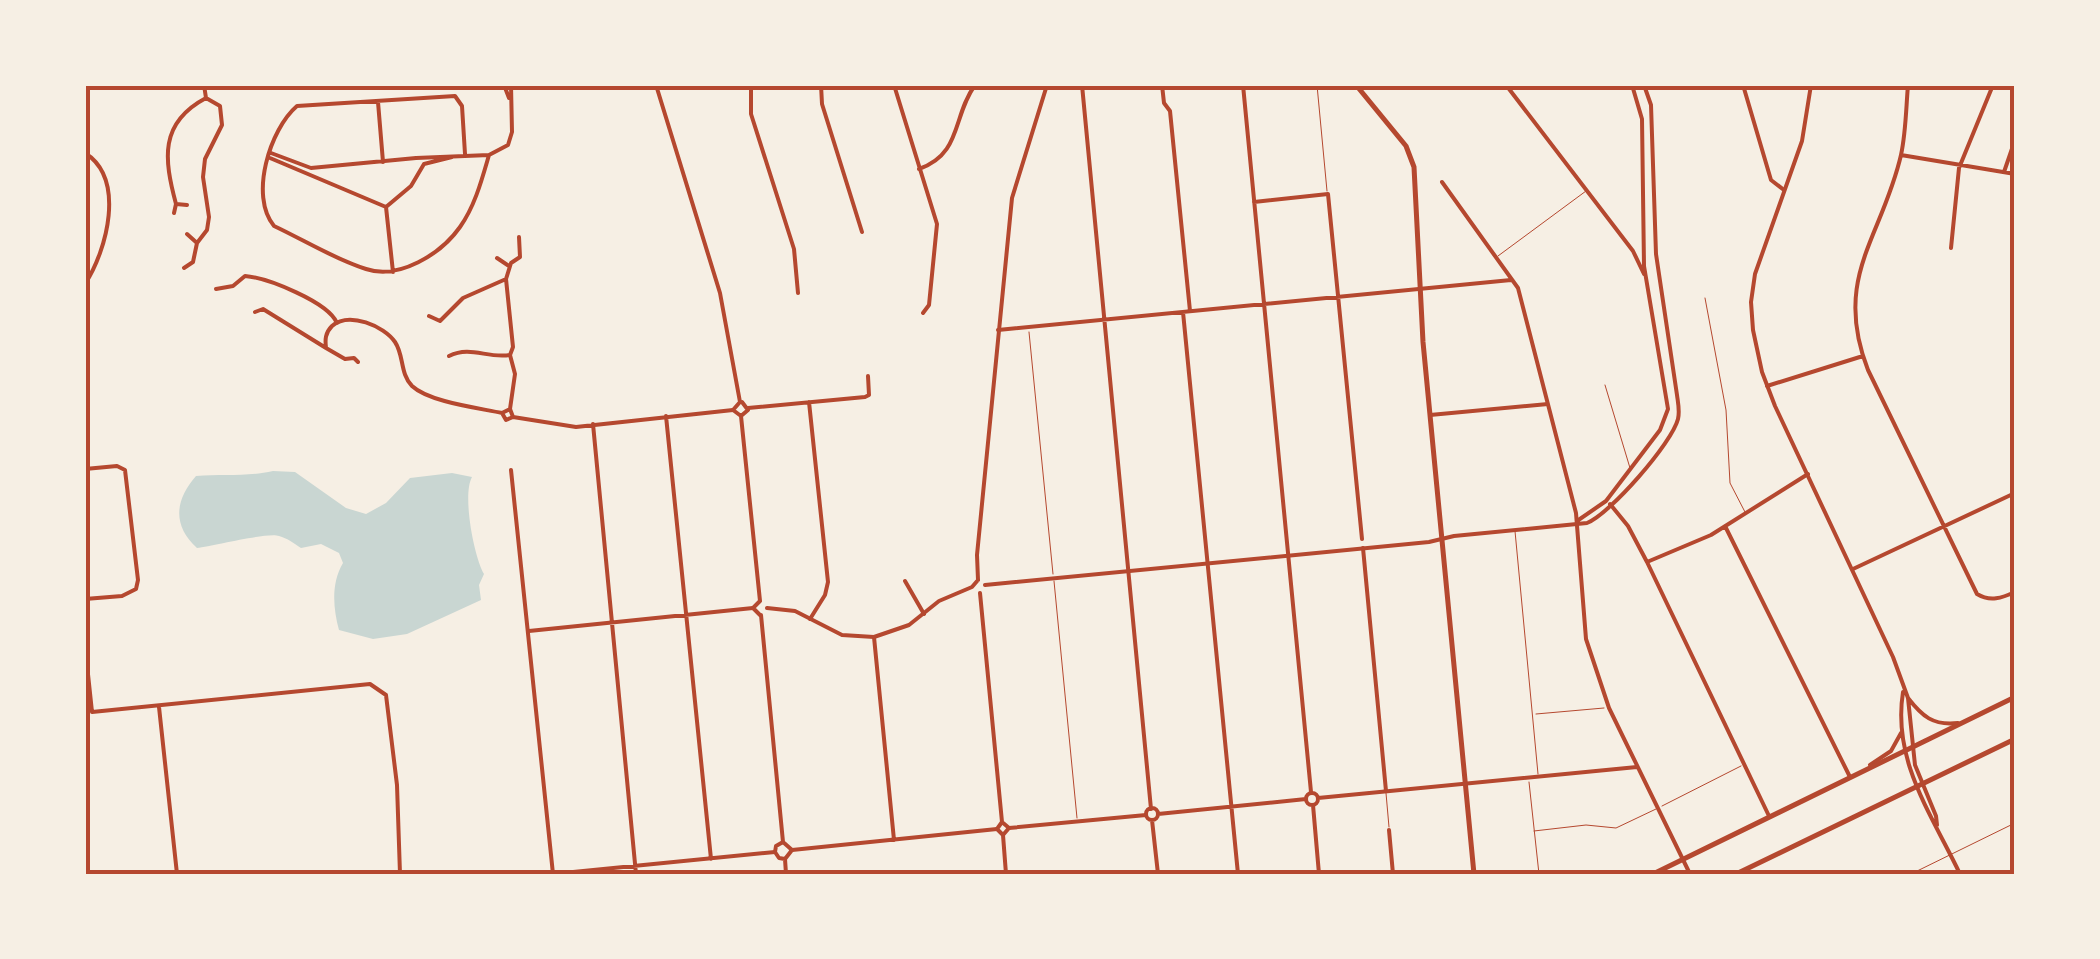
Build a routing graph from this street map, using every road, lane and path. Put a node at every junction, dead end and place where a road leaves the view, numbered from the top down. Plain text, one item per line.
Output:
1 (204, 85) edge
2 (507, 85) edge
3 (656, 85) edge
4 (751, 85) edge
5 (821, 85) edge
6 (894, 85) edge
7 (975, 85) edge
8 (1047, 85) edge
9 (1082, 85) edge
10 (1162, 85) edge
11 (1243, 85) edge
12 (1317, 85) edge
13 (1356, 85) edge
14 (1506, 85) edge
15 (1632, 85) edge
16 (1644, 85) edge
17 (1743, 85) edge
18 (1811, 85) edge
19 (1908, 85) edge
20 (1993, 85) edge
21 (206, 98) junction
22 (378, 100) junction
23 (2015, 140) edge
24 (85, 154) edge
25 (463, 155) junction
26 (489, 155) junction
27 (1900, 155) junction
28 (270, 156) junction
29 (383, 162) junction
30 (1960, 165) junction
31 (920, 169) junction
32 (2004, 172) junction
33 (2015, 174) edge
34 (1442, 182) dead end
35 (1588, 190) junction
36 (1784, 190) junction
37 (1328, 194) junction
38 (1254, 202) junction
39 (176, 204) junction
40 (187, 205) dead end
41 (386, 207) junction
42 (174, 213) dead end
43 (862, 232) dead end
44 (187, 234) dead end
45 (519, 238) dead end
46 (197, 243) junction
47 (1951, 248) dead end
48 (1496, 257) junction
49 (497, 258) dead end
50 (509, 266) junction
51 (184, 268) dead end
52 (394, 272) junction
53 (506, 279) junction
54 (1512, 280) junction
55 (1647, 283) junction
56 (85, 284) edge
57 (216, 289) dead end
58 (1420, 289) junction
59 (798, 293) dead end
60 (1337, 297) junction
61 (1705, 298) dead end
62 (1263, 304) junction
63 (255, 312) dead end
64 (1186, 312) junction
65 (923, 313) dead end
66 (429, 316) dead end
67 (1104, 320) junction
68 (337, 323) junction
69 (1029, 327) junction
70 (998, 330) junction
71 (326, 348) junction
72 (510, 355) junction
73 (450, 356) dead end
74 (1863, 356) junction
75 (356, 357) dead end
76 (868, 376) dead end
77 (1605, 385) dead end
78 (1766, 386) junction
79 (740, 402) junction
80 (809, 402) junction
81 (1548, 404) junction
82 (748, 408) junction
83 (510, 409) junction
84 (733, 410) junction
85 (502, 414) junction
86 (1430, 415) junction
87 (514, 416) junction
88 (666, 416) junction
89 (741, 416) junction
90 (593, 424) junction
91 (85, 469) edge
92 (511, 470) dead end
93 (1630, 470) junction
94 (1808, 474) junction
95 (2015, 493) edge
96 (1606, 501) junction
97 (1612, 507) junction
98 (1745, 512) junction
99 (1577, 521) junction
100 (1725, 526) junction
101 (1942, 526) junction
102 (1515, 529) junction
103 (1362, 539) dead end
104 (1441, 540) junction
105 (1363, 548) junction
106 (1287, 556) junction
107 (1647, 562) junction
108 (1208, 564) junction
109 (1853, 569) junction
110 (1129, 572) junction
111 (1054, 579) junction
112 (978, 580) junction
113 (905, 581) dead end
114 (985, 585) junction
115 (972, 586) junction
116 (2015, 592) edge
117 (980, 593) junction
118 (85, 599) edge
119 (760, 602) junction
120 (754, 608) junction
121 (767, 608) junction
122 (924, 614) junction
123 (686, 615) junction
124 (761, 615) junction
125 (810, 619) junction
126 (614, 622) junction
127 (528, 631) junction
128 (874, 637) junction
129 (85, 646) edge
130 (1903, 689) junction
131 (2015, 697) edge
132 (1908, 698) junction
133 (160, 707) junction
134 (1609, 708) junction
135 (94, 712) junction
136 (85, 713) edge
137 (1533, 714) junction
138 (1963, 723) junction
139 (1903, 728) junction
140 (2015, 739) edge
141 (1908, 748) junction
142 (1744, 765) junction
143 (1637, 767) junction
144 (1858, 773) junction
145 (1538, 777) junction
146 (1850, 777) junction
147 (1529, 779) junction
148 (1465, 784) junction
149 (1918, 786) junction
150 (1311, 792) junction
151 (1386, 792) junction
152 (1318, 798) junction
153 (1306, 799) junction
154 (1313, 805) junction
155 (1232, 806) junction
156 (1152, 808) junction
157 (1656, 808) junction
158 (1158, 814) junction
159 (1146, 815) junction
160 (1769, 817) junction
161 (1152, 820) junction
162 (1077, 821) junction
163 (1002, 822) junction
164 (2015, 823) edge
165 (1009, 828) junction
166 (996, 829) junction
167 (1390, 830) joint
168 (1534, 831) junction
169 (1004, 835) junction
170 (894, 840) junction
171 (784, 842) junction
172 (792, 850) junction
173 (775, 852) junction
174 (1951, 854) junction
175 (711, 858) junction
176 (785, 859) junction
177 (1682, 860) junction
178 (637, 865) junction
179 (177, 874) edge
180 (400, 874) edge
181 (552, 874) edge
182 (636, 874) edge
183 (786, 874) edge
184 (1006, 874) edge
185 (1158, 874) edge
186 (1238, 874) edge
187 (1319, 874) edge
188 (1393, 874) edge
189 (1474, 874) edge
190 (1538, 874) edge
191 (1653, 874) edge
192 (1690, 874) edge
193 (1736, 874) edge
194 (1911, 874) edge
195 (1960, 874) edge

1 - 21 street
2 - 26 street
3 - 79 street
4 - 59 street
5 - 43 street
6 - 31 street
7 - 31 street
8 - 70 street
9 - 67 street
10 - 64 street
11 - 38 street
12 - 37 lane
13 - 58 main road
14 - 35 street
15 - 55 street
16 - 97 street
17 - 36 street
18 - 36 street
19 - 27 street
20 - 30 street
21 - 39 street
21 - 46 street
22 - 25 street
22 - 28 street
22 - 29 street
23 - 32 street
24 - 56 street
25 - 26 street
25 - 29 street
25 - 41 street
26 - 52 street
27 - 30 street
27 - 74 street
28 - 29 street
28 - 41 street
28 - 52 street
30 - 32 street
30 - 47 street
31 - 65 street
32 - 33 street
34 - 48 street
35 - 48 lane
35 - 55 street
36 - 78 street
37 - 38 street
37 - 60 street
38 - 62 street
39 - 40 street
39 - 42 street
41 - 52 street
44 - 46 street
45 - 50 street
46 - 51 street
48 - 54 street
49 - 50 street
50 - 53 street
53 - 66 street
53 - 72 street
54 - 58 street
54 - 81 street
55 - 93 street
57 - 68 street
58 - 60 street
58 - 86 main road
60 - 62 street
60 - 103 street
61 - 98 lane
62 - 64 street
62 - 106 street
63 - 71 street
64 - 67 street
64 - 108 street
67 - 69 street
67 - 110 street
68 - 71 street
68 - 85 street
69 - 70 street
69 - 111 lane
70 - 112 street
71 - 75 street
72 - 73 street
72 - 83 street
74 - 78 street
74 - 101 street
76 - 80 street
77 - 93 lane
78 - 94 street
79 - 82 street
79 - 84 street
80 - 82 street
80 - 125 street
81 - 86 street
81 - 99 street
82 - 89 street
83 - 85 street
83 - 87 street
84 - 88 street
84 - 89 street
85 - 87 street
86 - 104 main road
87 - 90 street
88 - 90 street
88 - 123 street
89 - 119 street
90 - 126 street
91 - 118 street
92 - 127 street
93 - 96 street
94 - 98 street
94 - 109 street
95 - 101 street
96 - 97 street
96 - 99 street
97 - 99 street
97 - 107 street
98 - 100 street
99 - 102 street
99 - 134 street
100 - 107 street
100 - 146 street
101 - 109 street
101 - 116 street
102 - 104 street
102 - 137 lane
104 - 105 street
104 - 148 main road
105 - 106 street
105 - 151 street
106 - 108 street
106 - 150 street
107 - 142 street
108 - 110 street
108 - 155 street
109 - 130 street
110 - 111 street
110 - 156 street
111 - 114 street
111 - 162 lane
112 - 114 street
112 - 115 street
113 - 122 street
114 - 117 street
115 - 117 street
115 - 122 street
117 - 163 street
119 - 120 street
119 - 121 street
120 - 123 street
120 - 124 street
121 - 124 street
121 - 125 street
122 - 128 street
123 - 126 street
123 - 175 street
124 - 171 street
125 - 128 street
126 - 127 street
126 - 178 street
127 - 181 street
128 - 170 street
129 - 135 street
130 - 132 street
130 - 139 street
131 - 138 main road
132 - 138 street
132 - 141 street
133 - 135 street
133 - 179 street
133 - 180 street
134 - 137 lane
134 - 143 street
135 - 136 street
137 - 145 lane
138 - 141 main road
139 - 141 street
139 - 144 street
140 - 149 main road
141 - 144 main road
141 - 149 street
142 - 157 lane
142 - 160 street
143 - 145 street
143 - 157 street
144 - 146 main road
145 - 147 street
146 - 160 main road
147 - 148 street
147 - 168 lane
148 - 151 street
148 - 189 main road
149 - 174 street
149 - 193 main road
150 - 152 street
150 - 153 street
151 - 152 street
151 - 167 lane
152 - 154 street
153 - 154 street
153 - 155 street
154 - 187 street
155 - 158 street
155 - 186 street
156 - 158 street
156 - 159 street
157 - 168 lane
157 - 177 street
158 - 161 street
159 - 161 street
159 - 162 street
160 - 177 main road
161 - 185 street
162 - 165 street
163 - 165 street
163 - 166 street
164 - 174 lane
165 - 169 street
166 - 169 street
166 - 170 street
167 - 188 street
168 - 190 lane
169 - 184 street
170 - 172 street
171 - 172 street
171 - 173 street
172 - 176 street
173 - 175 street
173 - 176 street
174 - 194 lane
174 - 195 street
175 - 178 street
176 - 183 street
177 - 191 main road
177 - 192 street
178 - 181 street
178 - 182 street

